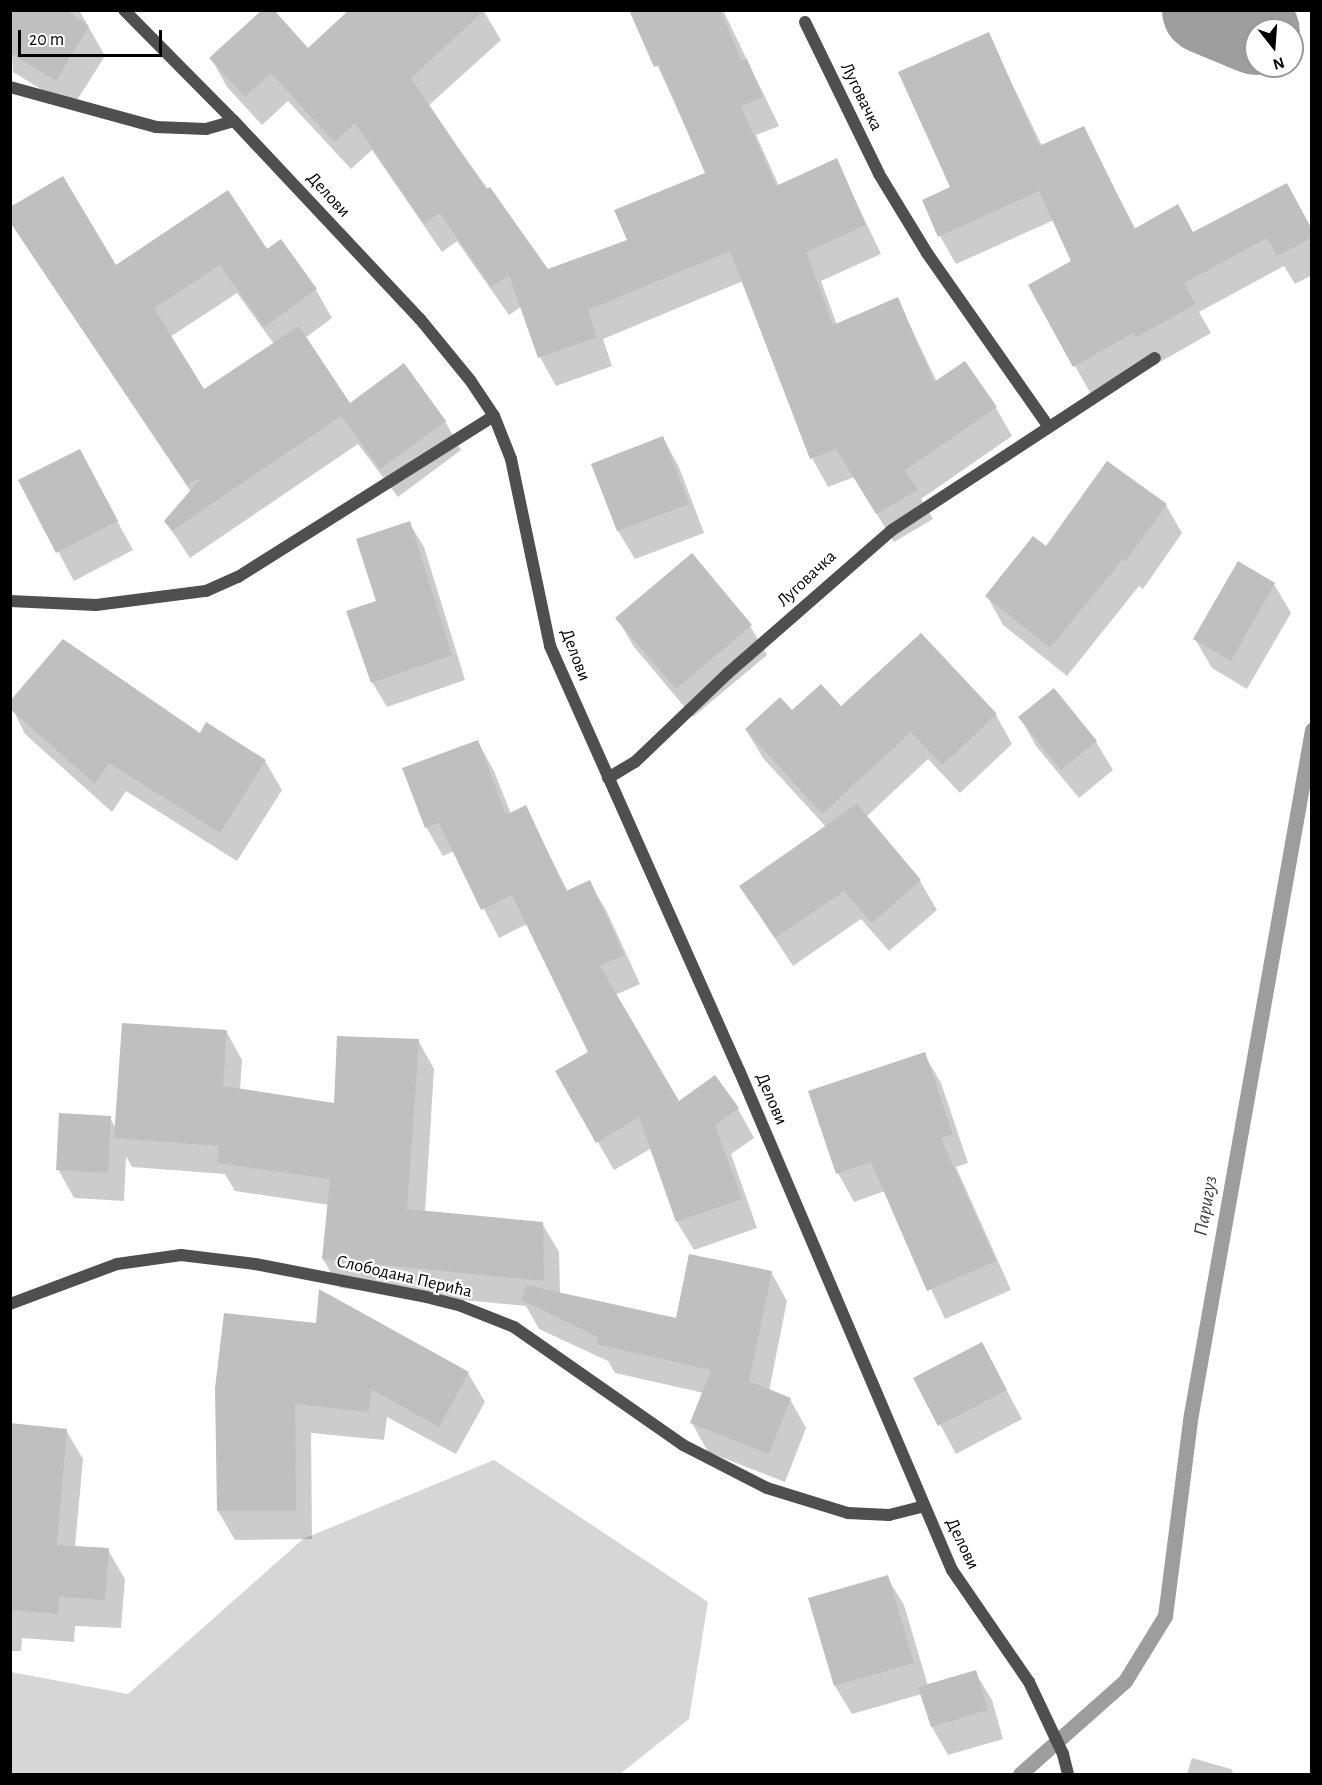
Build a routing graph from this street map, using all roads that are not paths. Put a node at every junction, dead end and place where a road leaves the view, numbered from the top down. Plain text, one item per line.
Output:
1 (124, 10) edge
2 (805, 22) dead end
3 (10, 87) edge
4 (234, 121) junction
5 (1155, 358) dead end
6 (494, 416) junction
7 (1048, 426) junction
8 (10, 602) edge
9 (608, 778) junction
10 (10, 1304) edge
11 (924, 1506) junction
12 (1068, 1774) edge

1 - 4 street, Делови
2 - 7 street, Луговачка
3 - 4 street
4 - 6 street, Делови
5 - 7 street, Луговачка
6 - 8 street
6 - 9 street, Делови
7 - 9 street, Луговачка
9 - 11 street, Делови
10 - 11 street, Слободана Перића
11 - 12 street, Делови

